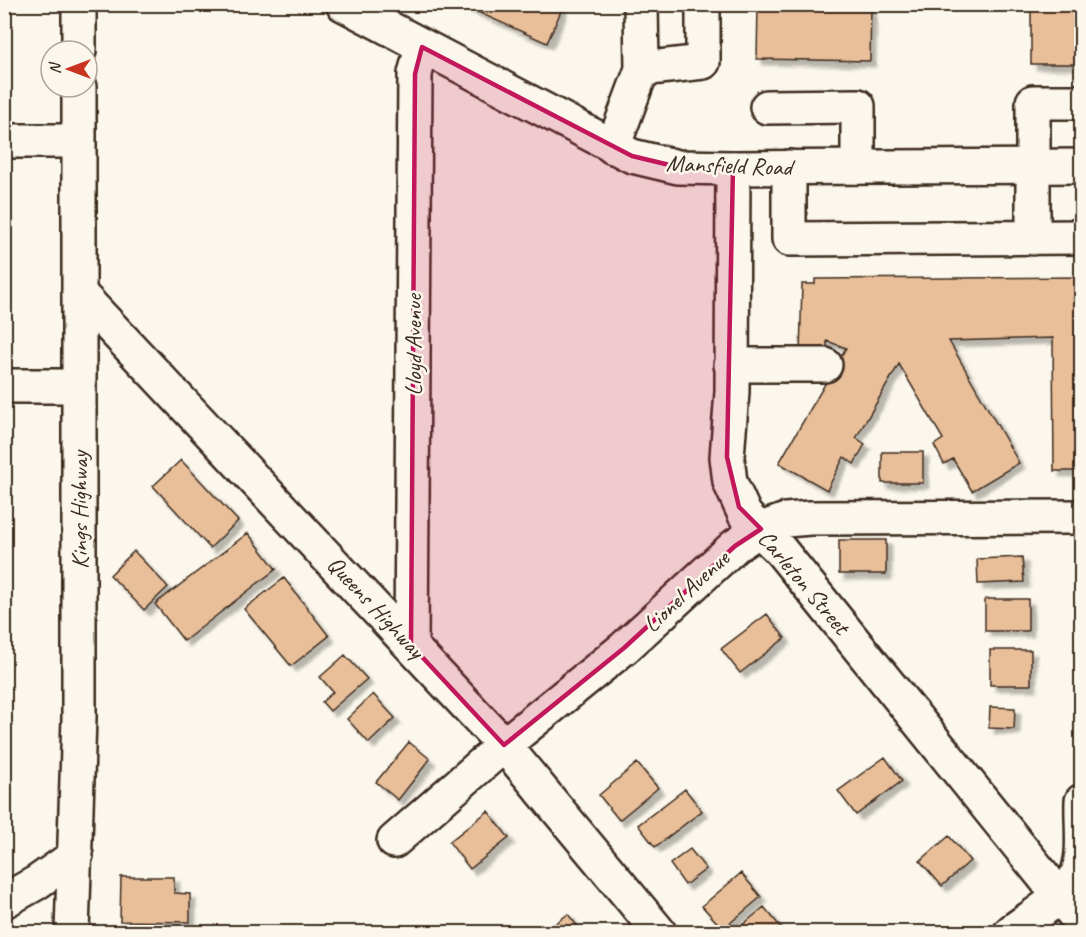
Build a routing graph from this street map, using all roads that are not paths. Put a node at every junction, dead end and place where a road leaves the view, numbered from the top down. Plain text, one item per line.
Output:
1 (79, 4) edge
2 (641, 4) edge
3 (703, 4) edge
4 (349, 6) edge
5 (79, 39) edge
6 (422, 47) junction
7 (642, 69) junction
8 (79, 99) edge
9 (1082, 102) edge
10 (767, 107) dead end
11 (4, 141) edge
12 (78, 141) junction
13 (613, 147) junction
14 (1032, 166) junction
15 (1082, 166) edge
16 (789, 167) junction
17 (858, 167) junction
18 (733, 168) junction
19 (1082, 237) edge
20 (1033, 238) junction
21 (79, 293) junction
22 (731, 365) junction
23 (825, 365) dead end
24 (4, 386) edge
25 (79, 386) junction
26 (1082, 517) edge
27 (761, 529) junction
28 (411, 645) junction
29 (504, 745) junction
30 (1082, 801) edge
31 (394, 840) dead end
32 (76, 855) junction
33 (1059, 896) junction
34 (4, 901) edge
35 (1082, 924) edge
36 (72, 933) edge
37 (659, 933) edge
38 (1011, 933) edge

1 - 5 street
2 - 7 street
3 - 7 street
4 - 6 street, Mansfield Road
6 - 13 street, Mansfield Road
6 - 28 street, Lloyd Avenue
7 - 13 street
8 - 12 street, Kings Highway
9 - 14 street
10 - 17 street
11 - 12 street
12 - 21 street, Kings Highway
13 - 18 street, Mansfield Road
14 - 15 street, Mansfield Road
14 - 17 street, Mansfield Road
14 - 20 street
16 - 17 street, Mansfield Road
16 - 18 street, Mansfield Road
16 - 20 street
18 - 22 street, Carleton Street
19 - 20 street
21 - 25 street, Kings Highway
21 - 28 street, Queens Highway
22 - 23 street
22 - 27 street, Carleton Street
24 - 25 street
25 - 32 street, Kings Highway
26 - 27 street, Lionel Avenue
27 - 29 street, Lionel Avenue
27 - 33 street, Carleton Street
28 - 29 street, Queens Highway
29 - 31 street, Lionel Avenue
29 - 37 street, Queens Highway
30 - 33 street
32 - 34 street
32 - 36 street, Kings Highway
33 - 35 street, Carleton Street
33 - 38 street

